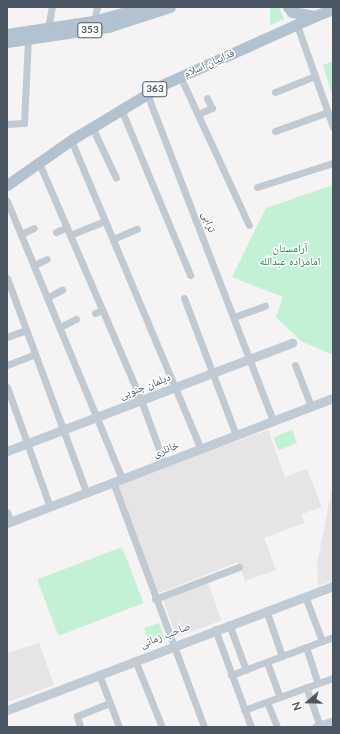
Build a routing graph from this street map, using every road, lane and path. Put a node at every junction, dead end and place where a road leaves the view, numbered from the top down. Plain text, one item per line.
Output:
1 (52, 7) edge
2 (97, 7) edge
3 (145, 7) edge
4 (170, 7) edge
5 (288, 7) edge
6 (333, 10) edge
7 (95, 16) dead end
8 (315, 16) junction
9 (49, 22) dead end
10 (298, 28) junction
11 (286, 29) junction
12 (7, 34) edge
13 (28, 39) junction
14 (7, 42) edge
15 (180, 76) junction
16 (315, 76) junction
17 (274, 92) dead end
18 (147, 94) junction
19 (207, 98) dead end
20 (121, 109) junction
21 (328, 112) junction
22 (198, 114) junction
23 (7, 124) edge
24 (92, 127) junction
25 (333, 127) edge
26 (275, 131) dead end
27 (71, 140) junction
28 (39, 163) junction
29 (333, 163) edge
30 (116, 178) dead end
31 (7, 185) edge
32 (256, 187) dead end
33 (7, 201) edge
34 (105, 221) junction
35 (249, 225) dead end
36 (67, 227) junction
37 (34, 228) dead end
38 (137, 229) dead end
39 (56, 232) dead end
40 (21, 234) junction
41 (70, 235) junction
42 (113, 239) junction
43 (46, 259) dead end
44 (34, 265) junction
45 (190, 275) dead end
46 (7, 278) edge
47 (62, 290) dead end
48 (48, 297) junction
49 (184, 298) dead end
50 (265, 306) dead end
51 (102, 310) junction
52 (95, 313) dead end
53 (234, 317) junction
54 (76, 320) dead end
55 (60, 327) junction
56 (26, 330) junction
57 (7, 337) edge
58 (292, 343) dead end
59 (35, 354) junction
60 (250, 359) junction
61 (7, 365) edge
62 (295, 365) dead end
63 (214, 373) junction
64 (7, 387) edge
65 (176, 387) junction
66 (333, 398) edge
67 (141, 400) junction
68 (311, 406) junction
69 (98, 417) junction
70 (273, 421) junction
71 (64, 430) junction
72 (236, 435) junction
73 (28, 443) junction
74 (201, 448) junction
75 (7, 451) edge
76 (164, 463) junction
77 (117, 481) junction
78 (86, 492) junction
79 (50, 506) junction
80 (7, 512) edge
81 (9, 522) edge
82 (238, 567) dead end
83 (333, 586) edge
84 (304, 596) junction
85 (155, 599) junction
86 (266, 610) junction
87 (230, 624) junction
88 (215, 629) junction
89 (333, 637) edge
90 (322, 641) junction
91 (172, 645) junction
92 (306, 647) junction
93 (282, 656) junction
94 (135, 660) junction
95 (267, 662) junction
96 (246, 670) junction
97 (99, 674) junction
98 (231, 675) junction
99 (333, 678) edge
100 (318, 683) junction
101 (306, 687) junction
102 (280, 697) junction
103 (267, 702) junction
104 (109, 703) junction
105 (7, 710) edge
106 (244, 710) junction
107 (333, 721) edge
108 (117, 726) edge
109 (318, 726) edge
110 (80, 727) edge
111 (162, 727) edge
112 (204, 727) edge
113 (251, 727) edge
114 (277, 727) edge

1 - 9 street
2 - 7 street
3 - 12 main road, 353
4 - 13 main road, 353
5 - 8 main road
6 - 8 main road, فداییان اسلام
6 - 10 street
8 - 11 main road, فداییان اسلام / 363
10 - 11 street
10 - 16 street
11 - 15 main road, فداییان اسلام / 363
13 - 14 main road, 353
13 - 23 street
15 - 18 main road, فداییان اسلام / 363
15 - 22 street
16 - 17 street
16 - 21 street
18 - 20 main road, فداییان اسلام / 363
18 - 53 street, ترابی
19 - 22 street
20 - 24 main road, فداییان اسلام / 363
20 - 45 street
21 - 25 street
21 - 26 street
22 - 35 street
24 - 27 main road, فداییان اسلام / 363
24 - 30 street
27 - 28 main road, فداییان اسلام / 363
27 - 34 street
28 - 31 main road, فداییان اسلام / 363
28 - 36 street
29 - 32 street
33 - 40 street
34 - 41 street
34 - 42 street
36 - 39 street
36 - 41 street
37 - 40 street
38 - 42 street
40 - 44 street
41 - 51 street
42 - 65 street
43 - 44 street
44 - 48 street
46 - 56 street
47 - 48 street
48 - 55 street
49 - 63 street
50 - 53 street
51 - 52 street
51 - 67 street
53 - 60 street, ترابی
54 - 55 street
55 - 69 street
56 - 57 street
56 - 59 street
58 - 60 street, دیلمان جنوبی
59 - 61 street
59 - 71 street
60 - 63 street, دیلمان جنوبی
60 - 70 street, ترابی
62 - 68 street
63 - 65 street, دیلمان جنوبی
63 - 72 street
64 - 73 street
65 - 67 street, دیلمان جنوبی
65 - 74 street
66 - 68 street, خانلری
67 - 69 street, دیلمان جنوبی
67 - 76 street
68 - 70 street, خانلری
69 - 71 street, دیلمان جنوبی
69 - 77 street
70 - 72 street, خانلری
71 - 73 street, دیلمان جنوبی
71 - 78 street
72 - 74 street, خانلری
73 - 75 street, دیلمان جنوبی
73 - 79 street
74 - 76 street, خانلری
76 - 77 street, خانلری
77 - 78 street, خانلری
77 - 85 street
78 - 79 street, خانلری
79 - 81 street, خانلری
80 - 81 street
82 - 85 street
83 - 84 street, صاحب زمانی
84 - 86 street, صاحب زمانی
84 - 90 street
85 - 91 street
86 - 87 street, صاحب زمانی
86 - 93 street
87 - 88 street, صاحب زمانی
87 - 96 street
88 - 91 street, صاحب زمانی
88 - 98 street
89 - 90 street
90 - 92 street
91 - 94 street, صاحب زمانی
91 - 112 street
92 - 93 street
92 - 100 street
93 - 95 street
94 - 97 street, صاحب زمانی
94 - 111 street
95 - 96 street
95 - 102 street
96 - 98 street
97 - 104 street
97 - 105 street, صاحب زمانی
98 - 106 street
99 - 100 street
100 - 101 street
101 - 102 street
101 - 109 street
102 - 103 street
103 - 106 street
103 - 114 street
104 - 108 street
104 - 110 street
106 - 113 street
107 - 109 street

